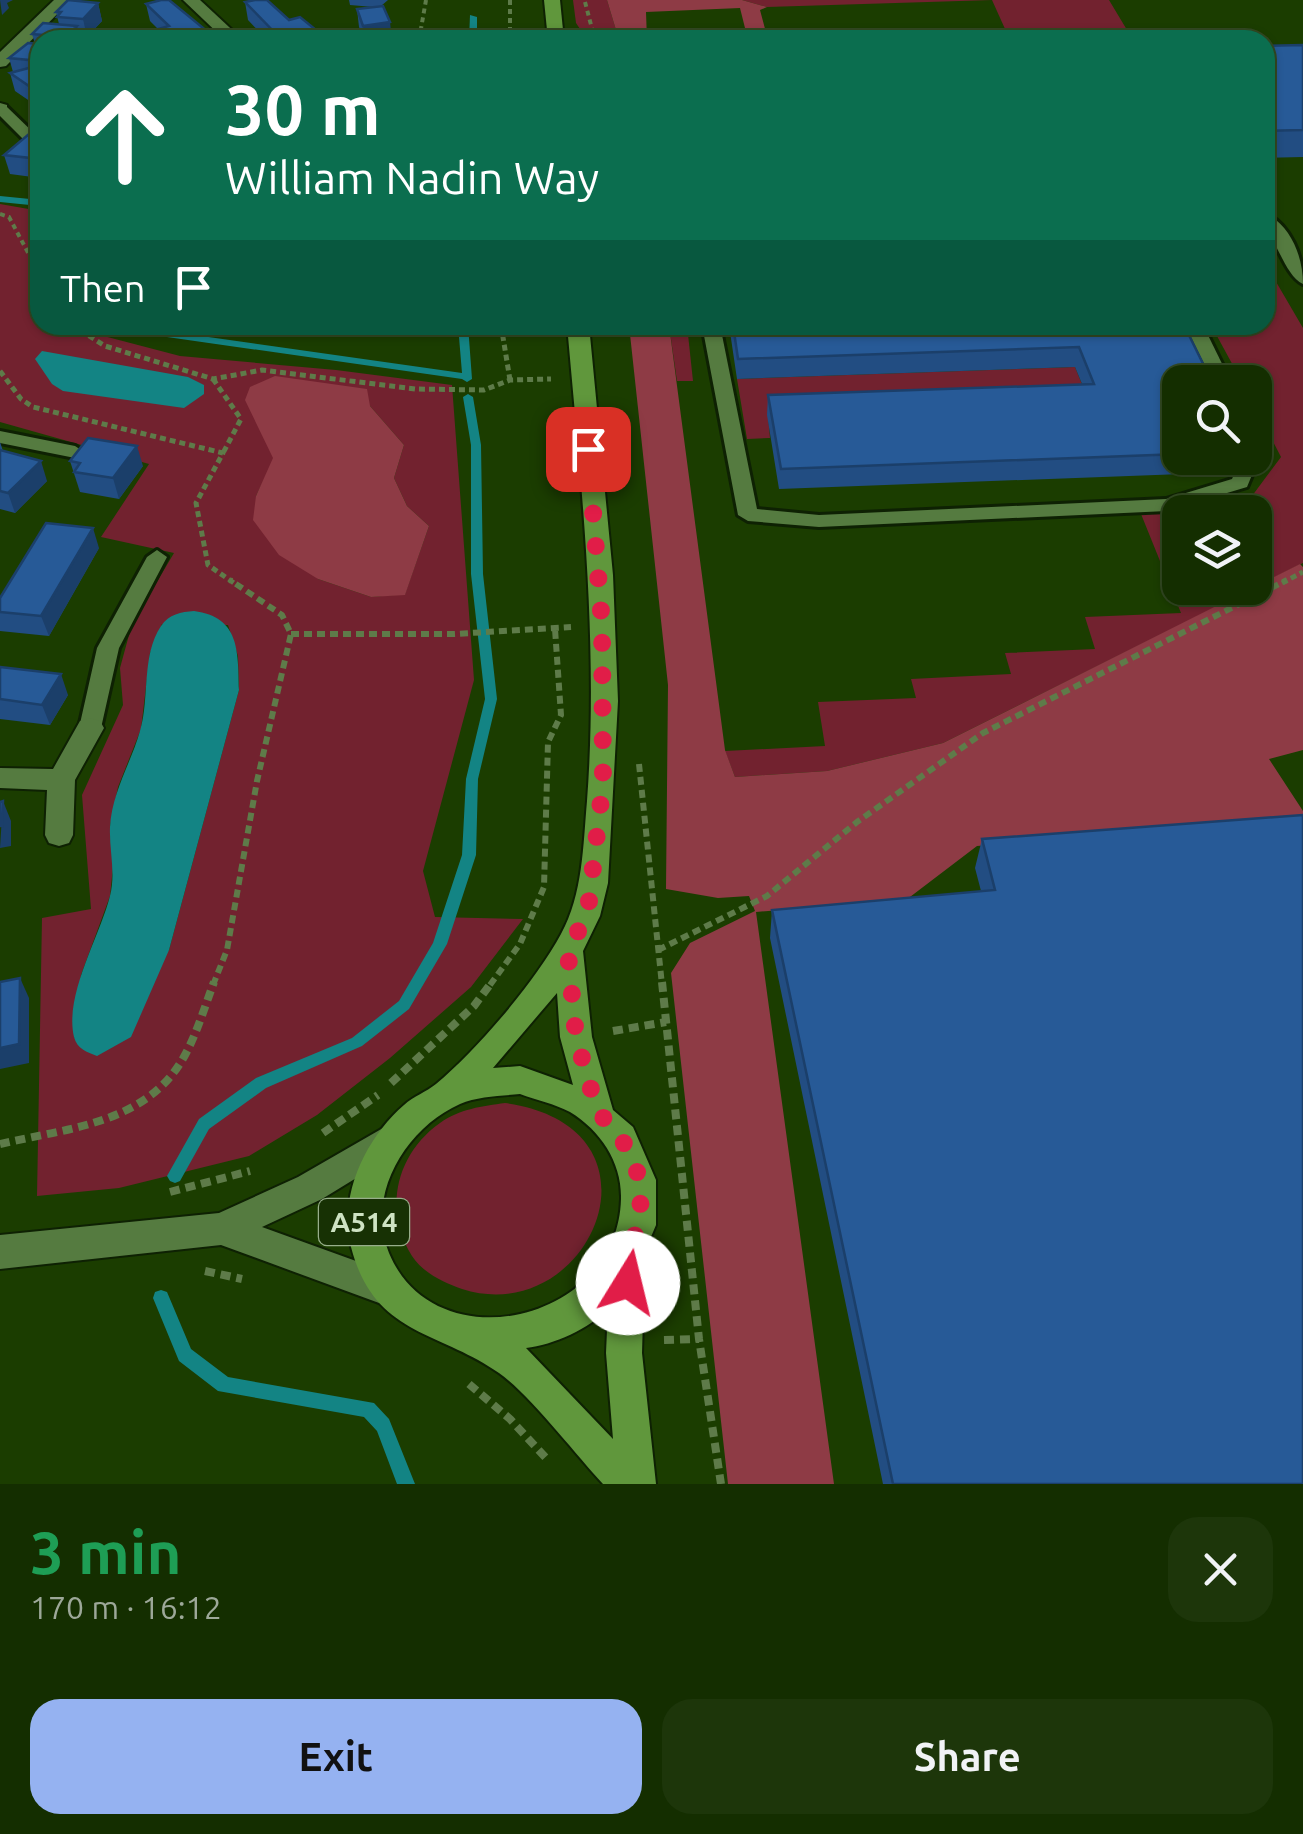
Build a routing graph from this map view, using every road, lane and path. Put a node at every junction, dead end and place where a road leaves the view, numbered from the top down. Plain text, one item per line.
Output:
1 (62, 0) edge
2 (191, 0) edge
3 (426, 0) edge
4 (510, 0) edge
5 (552, 0) edge
6 (585, 0) edge
7 (32, 30) edge
8 (224, 30) edge
9 (421, 30) edge
10 (510, 30) edge
11 (555, 30) edge
12 (592, 30) edge
13 (30, 32) edge
14 (0, 62) edge
15 (0, 108) edge
16 (30, 139) edge
17 (0, 214) edge
18 (1275, 230) edge
19 (1303, 233) edge
20 (1283, 240) junction
21 (30, 256) edge
22 (1303, 279) edge
23 (88, 335) edge
24 (503, 335) edge
25 (579, 335) edge
26 (713, 335) edge
27 (1199, 335) edge
28 (1214, 365) edge
29 (0, 371) edge
30 (213, 379) junction
31 (0, 437) edge
32 (75, 452) edge
33 (223, 453) junction
34 (1243, 475) edge
35 (157, 557) dead end
36 (1303, 572) edge
37 (602, 624) junction
38 (555, 629) junction
39 (292, 634) junction
40 (454, 634) joint
41 (90, 728) joint
42 (0, 778) edge
43 (61, 780) junction
44 (60, 834) dead end
45 (568, 953) junction
46 (448, 1094) junction
47 (597, 1110) junction
48 (313, 1140) dead end
49 (390, 1140) junction
50 (0, 1144) edge
51 (254, 1169) dead end
52 (163, 1194) dead end
53 (221, 1230) junction
54 (0, 1252) edge
55 (629, 1254) junction
56 (196, 1268) dead end
57 (253, 1282) dead end
58 (390, 1290) junction
59 (466, 1334) junction
60 (455, 1372) dead end
61 (555, 1467) dead end
62 (629, 1484) edge
63 (637, 1484) edge
64 (721, 1484) edge

1 - 7 street
2 - 8 street
3 - 9 path
4 - 10 path
5 - 11 main road
6 - 12 path
13 - 14 street
15 - 16 lane
17 - 21 path
18 - 20 lane
19 - 20 lane
20 - 22 lane
23 - 30 path
24 - 30 path
25 - 37 main road, A514
26 - 34 lane
27 - 28 lane
29 - 33 path
30 - 33 path
31 - 32 lane
33 - 39 path
35 - 41 lane
36 - 64 path
37 - 38 path
37 - 45 main road, A514
38 - 40 path
38 - 48 path
39 - 40 path
39 - 50 path
41 - 43 street
42 - 43 street
43 - 44 street
45 - 46 main road, A514
45 - 47 main road, A514
46 - 47 main road, A514
46 - 49 main road, A514
47 - 55 main road, A514
49 - 53 street
49 - 58 main road, A514
51 - 52 path
53 - 54 street
53 - 58 street
55 - 59 main road, A514
55 - 63 main road, A514
56 - 57 path
58 - 59 main road, A514
59 - 62 main road, A514
60 - 61 path

